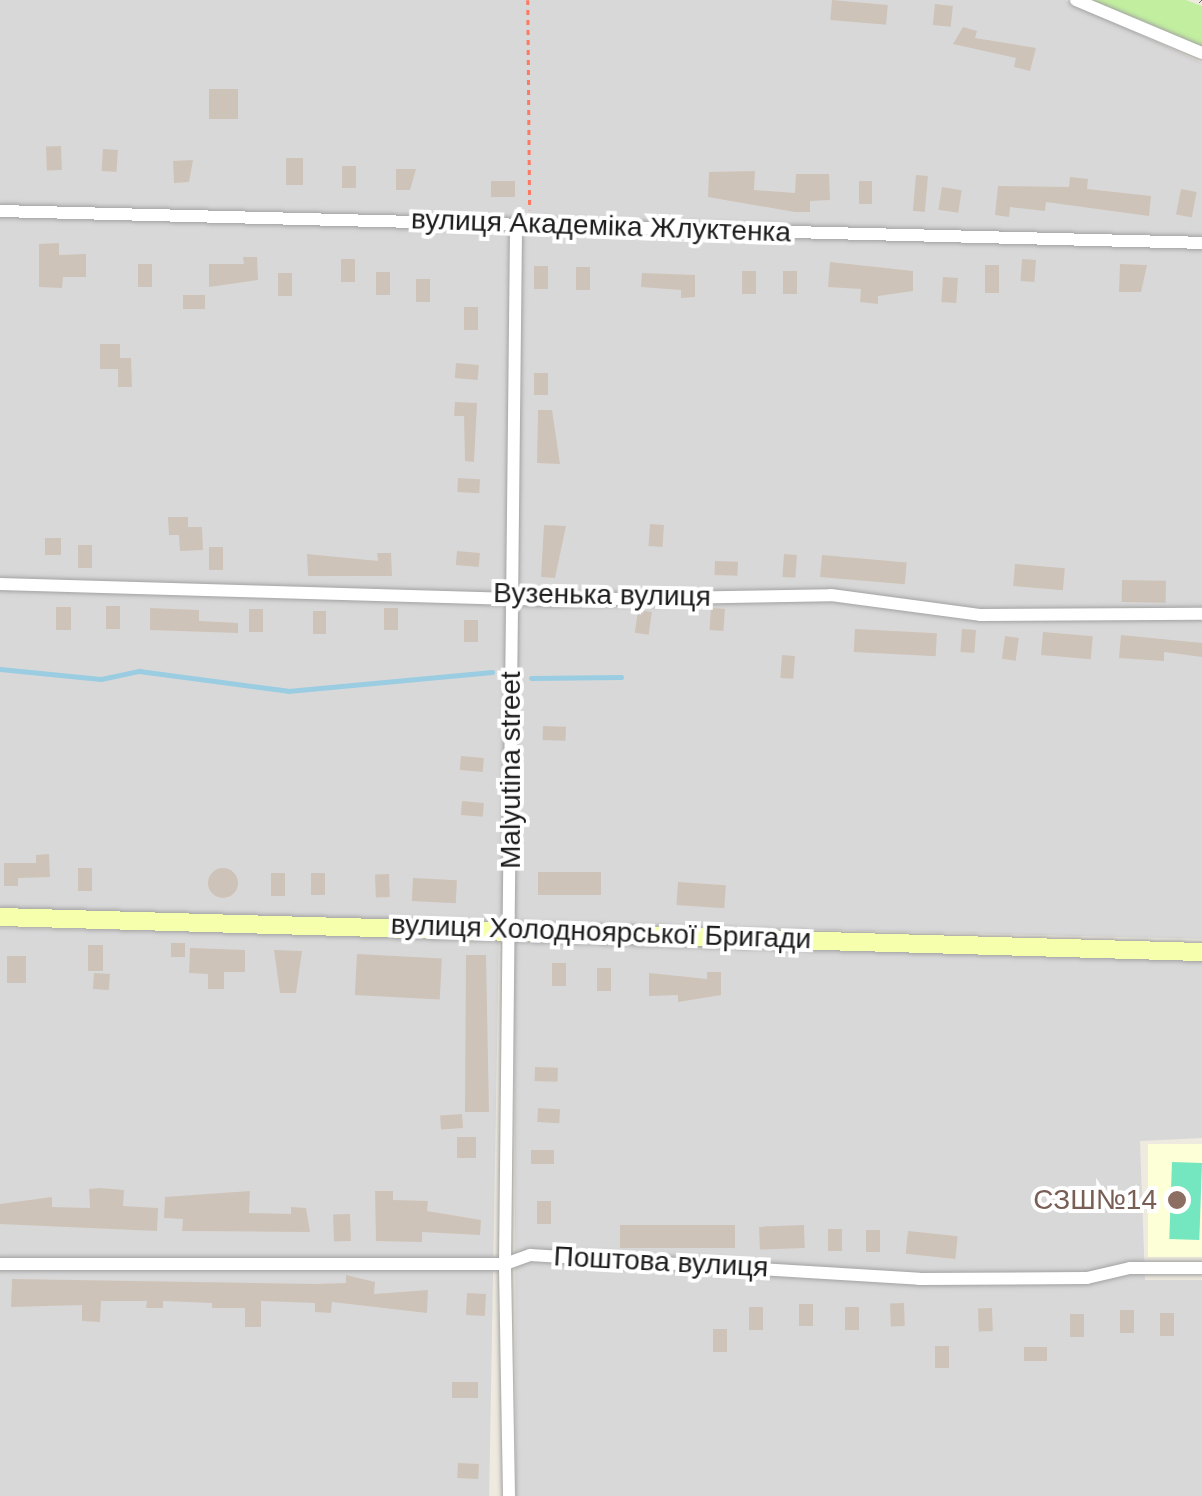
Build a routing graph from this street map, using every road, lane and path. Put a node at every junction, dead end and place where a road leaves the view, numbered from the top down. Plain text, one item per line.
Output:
1 (528, 0) edge
2 (1076, 0) edge
3 (1202, 54) edge
4 (0, 211) edge
5 (523, 222) junction
6 (1202, 243) edge
7 (0, 584) edge
8 (512, 598) junction
9 (1202, 614) edge
10 (0, 917) edge
11 (511, 928) junction
12 (1202, 952) edge
13 (0, 1264) edge
14 (505, 1264) junction
15 (1202, 1268) edge
16 (510, 1496) edge

1 - 5 path
2 - 3 street
4 - 5 street, вулиця Академіка Жлуктенка
5 - 6 street, вулиця Академіка Жлуктенка
5 - 8 street, Malyutina street
7 - 8 street, Вузенька вулиця
8 - 9 street, Вузенька вулиця
8 - 11 street, Malyutina street
10 - 11 street, вулиця Холодноярської Бригади
11 - 12 street, вулиця Холодноярської Бригади
11 - 14 street, Malyutina street
13 - 14 street, Поштова вулиця
14 - 15 street, Поштова вулиця
14 - 16 street, Malyutina street

